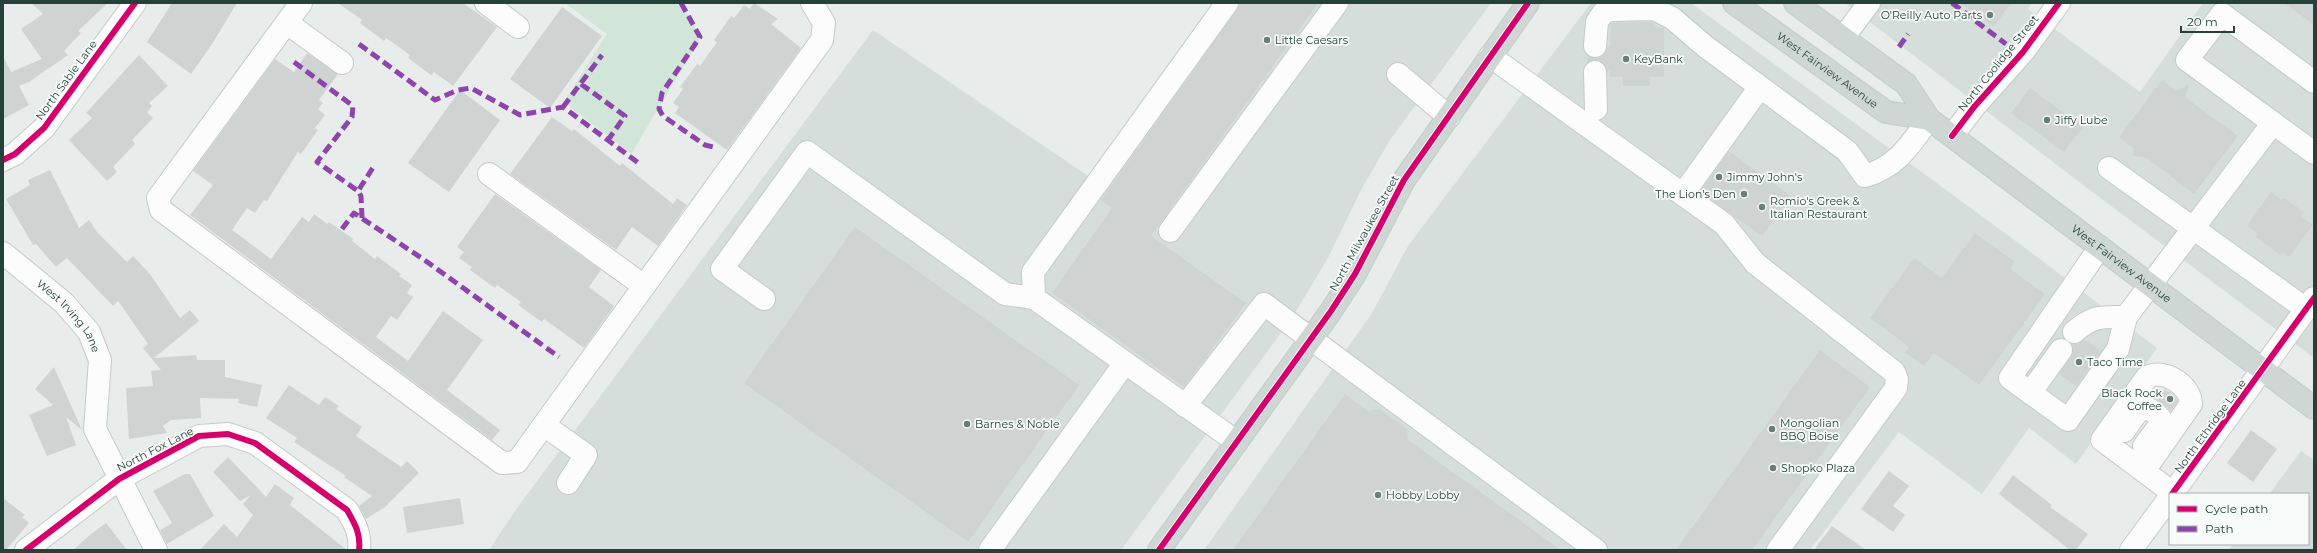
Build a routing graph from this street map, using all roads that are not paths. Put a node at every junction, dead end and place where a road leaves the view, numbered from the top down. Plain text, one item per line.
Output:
1 (135, 3) edge
2 (301, 3) edge
3 (486, 3) edge
4 (812, 3) edge
5 (1227, 3) edge
6 (1337, 3) edge
7 (1528, 3) edge
8 (1734, 3) edge
9 (1795, 3) edge
10 (1869, 3) edge
11 (2059, 3) edge
12 (287, 23) junction
13 (518, 27) dead end
14 (1843, 38) junction
15 (1595, 46) dead end
16 (1490, 56) junction
17 (342, 63) dead end
18 (1595, 72) dead end
19 (1398, 74) dead end
20 (2314, 82) edge
21 (1760, 87) junction
22 (1596, 109) dead end
23 (1449, 117) junction
24 (1929, 119) junction
25 (2273, 123) junction
26 (1952, 136) junction
27 (2314, 153) edge
28 (3, 160) edge
29 (2109, 168) dead end
30 (489, 174) dead end
31 (1683, 194) junction
32 (2192, 228) junction
33 (1170, 231) dead end
34 (2100, 247) junction
35 (3, 253) edge
36 (2150, 285) junction
37 (644, 286) junction
38 (1034, 298) junction
39 (764, 300) dead end
40 (2310, 303) edge
41 (2126, 317) junction
42 (2074, 332) dead end
43 (1312, 339) junction
44 (2061, 350) dead end
45 (1125, 363) junction
46 (2263, 370) junction
47 (2030, 393) junction
48 (1186, 406) junction
49 (2314, 408) edge
50 (544, 425) junction
51 (1237, 442) junction
52 (2107, 444) junction
53 (2138, 467) junction
54 (119, 479) junction
55 (568, 483) dead end
56 (2170, 493) edge
57 (2173, 493) edge
58 (2169, 499) edge
59 (26, 550) edge
60 (156, 550) edge
61 (359, 550) edge
62 (990, 550) edge
63 (1159, 550) edge
64 (1596, 550) edge
65 (1778, 550) edge
66 (2131, 550) edge

1 - 28 street, North Sable Lane
2 - 12 street
3 - 13 street
4 - 37 street
5 - 38 street
6 - 33 street
7 - 16 main road, North Milwaukee Street
8 - 24 main road, West Fairview Avenue
9 - 14 main road, West Fairview Avenue
10 - 14 street
11 - 26 street, North Coolidge Street
12 - 17 street
12 - 50 street
14 - 24 main road, West Fairview Avenue
15 - 21 street
16 - 23 main road, North Milwaukee Street
16 - 31 street
18 - 22 street
19 - 23 street
20 - 25 street
21 - 24 street
21 - 31 street
23 - 43 main road, North Milwaukee Street
24 - 26 main road, West Fairview Avenue
25 - 27 street
25 - 32 street
26 - 34 main road, West Fairview Avenue
29 - 32 street
30 - 37 street
31 - 65 street
32 - 36 street
32 - 40 street
34 - 36 main road, West Fairview Avenue
34 - 47 street
35 - 54 street, West Irving Lane
36 - 41 street
36 - 46 main road, West Fairview Avenue
37 - 50 street
38 - 39 street
38 - 45 street
40 - 46 street, North Ethridge Lane
41 - 42 street
41 - 47 street
43 - 48 street
43 - 51 main road, North Milwaukee Street
43 - 64 street
44 - 47 street
45 - 48 street
45 - 62 street
46 - 49 main road, West Fairview Avenue
46 - 57 street, North Ethridge Lane
48 - 51 street
50 - 55 street
51 - 63 main road, North Milwaukee Street
52 - 53 street
52 - 53 street
52 - 53 street
53 - 56 street
54 - 59 street, North Fox Lane
54 - 60 street, West Irving Lane
54 - 61 street, North Fox Lane
58 - 66 street, North Ethridge Lane

